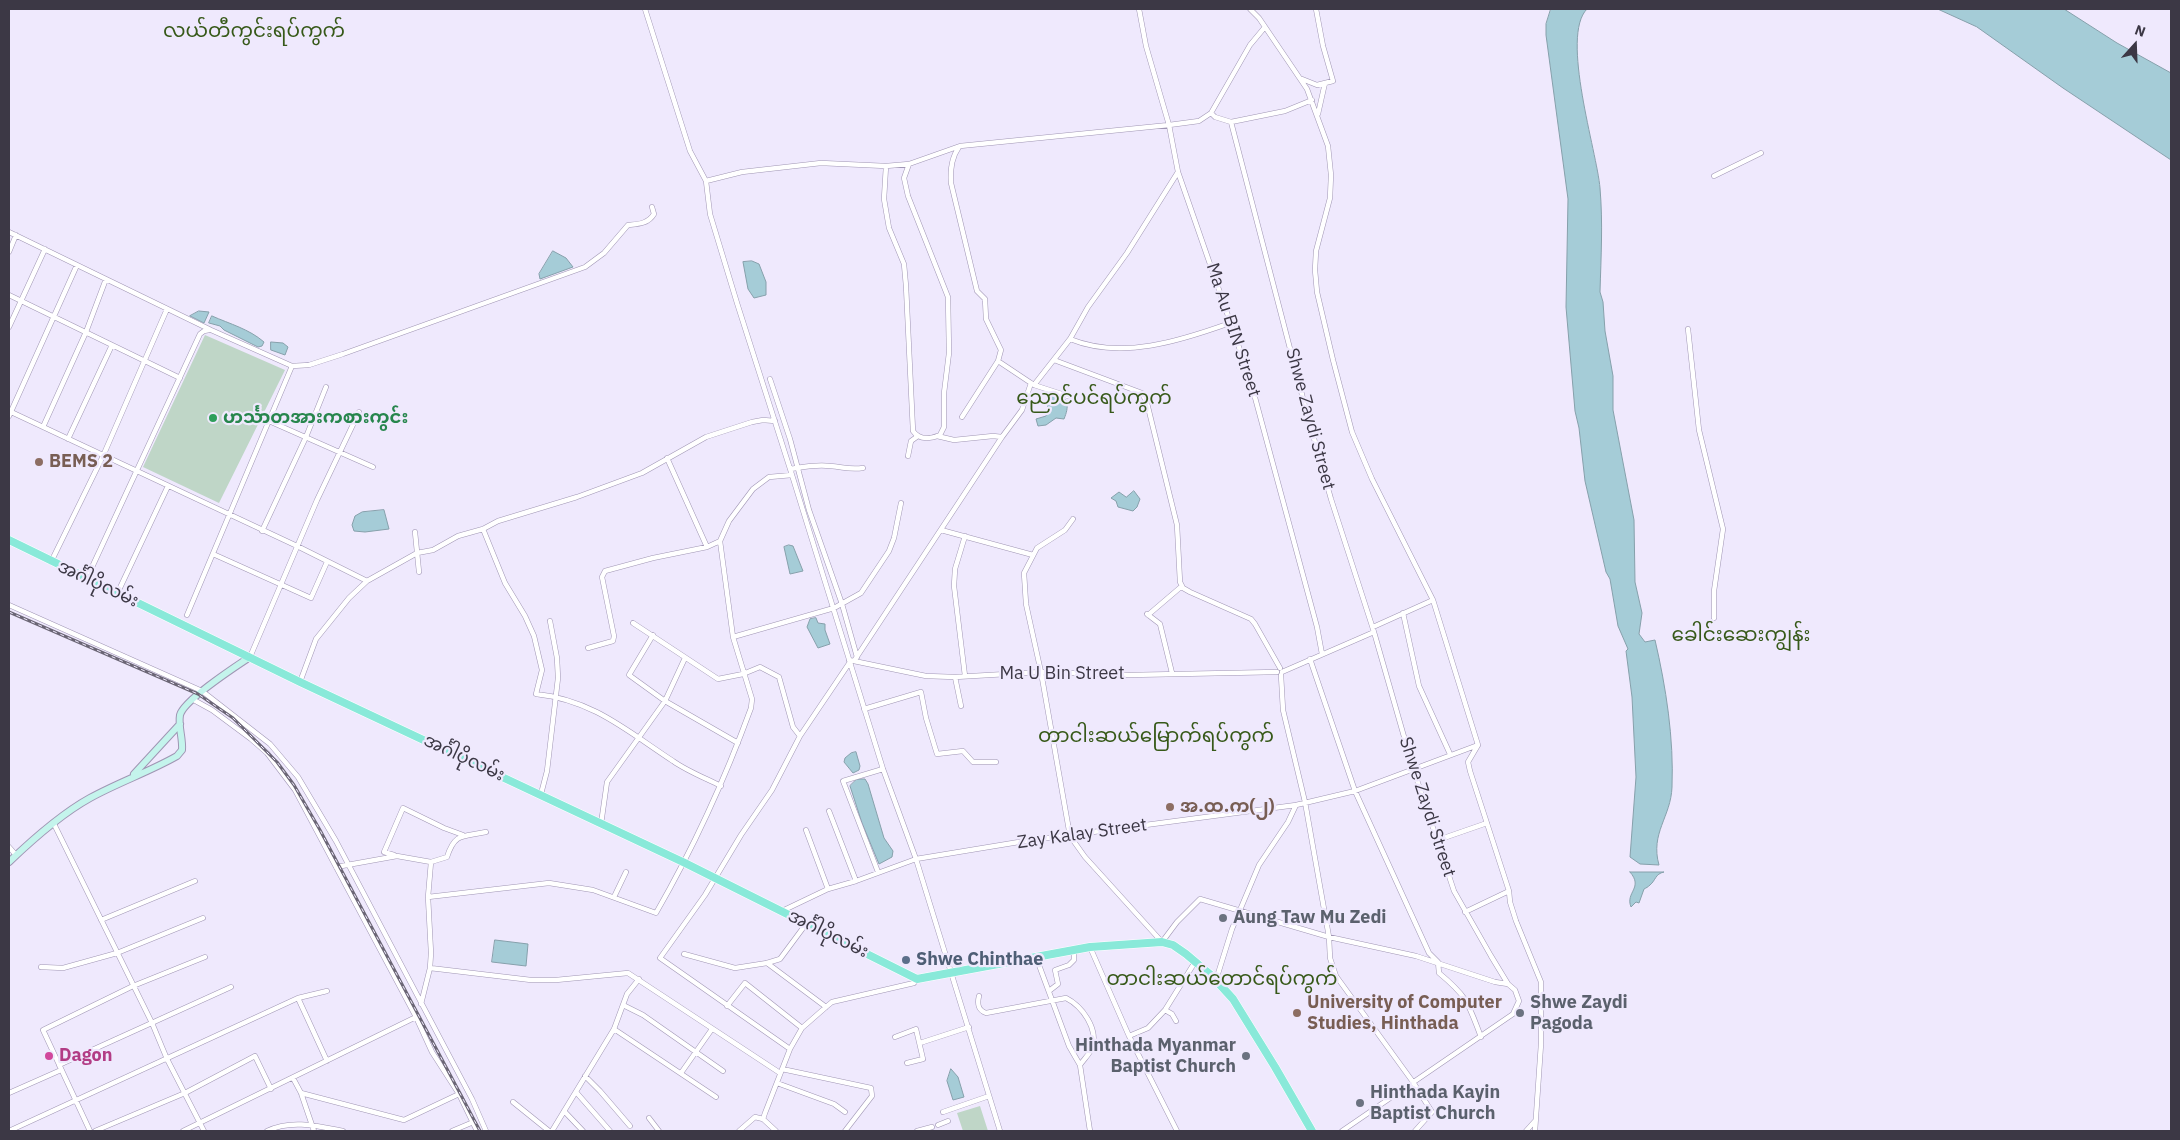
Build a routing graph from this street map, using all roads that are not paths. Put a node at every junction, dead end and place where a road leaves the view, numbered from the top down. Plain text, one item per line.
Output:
1 (645, 9) edge
2 (1139, 9) edge
3 (1250, 9) edge
4 (1316, 9) edge
5 (1265, 27) junction
6 (1301, 79) junction
7 (1325, 83) junction
8 (1312, 100) junction
9 (1211, 113) junction
10 (1318, 116) junction
11 (1231, 122) junction
12 (1168, 125) junction
13 (960, 146) junction
14 (1761, 153) dead end
15 (909, 164) junction
16 (886, 166) junction
17 (1178, 172) junction
18 (1714, 176) dead end
19 (706, 181) junction
20 (652, 208) dead end
21 (9, 232) edge
22 (16, 236) junction
23 (45, 249) junction
24 (9, 252) edge
25 (77, 265) junction
26 (106, 279) junction
27 (9, 295) edge
28 (21, 301) junction
29 (167, 309) junction
30 (54, 317) junction
31 (1230, 323) junction
32 (9, 327) edge
33 (1688, 329) dead end
34 (211, 330) junction
35 (86, 332) junction
36 (1070, 339) junction
37 (112, 346) junction
38 (1054, 360) junction
39 (998, 361) junction
40 (145, 362) junction
41 (292, 366) junction
42 (180, 378) junction
43 (770, 379) dead end
44 (1033, 384) junction
45 (326, 387) dead end
46 (1071, 397) dead end
47 (359, 412) dead end
48 (9, 413) edge
49 (962, 417) dead end
50 (269, 421) junction
51 (775, 421) junction
52 (43, 427) junction
53 (918, 436) junction
54 (937, 436) junction
55 (306, 437) junction
56 (1002, 437) junction
57 (68, 440) junction
58 (340, 454) junction
59 (103, 456) junction
60 (908, 456) dead end
61 (667, 458) junction
62 (373, 466) dead end
63 (798, 468) junction
64 (862, 468) dead end
65 (790, 469) junction
66 (136, 471) junction
67 (792, 475) junction
68 (168, 486) junction
69 (901, 503) dead end
70 (229, 515) junction
71 (1073, 519) dead end
72 (483, 529) junction
73 (941, 530) junction
74 (262, 531) junction
75 (415, 532) dead end
76 (965, 536) junction
77 (9, 540) edge
78 (720, 540) junction
79 (298, 546) junction
80 (708, 547) junction
81 (417, 553) junction
82 (214, 554) junction
83 (1033, 556) junction
84 (51, 562) junction
85 (327, 562) junction
86 (420, 572) dead end
87 (87, 578) junction
88 (367, 581) junction
89 (281, 583) junction
90 (1182, 586) junction
91 (118, 592) junction
92 (1433, 600) junction
93 (842, 604) junction
94 (9, 605) edge
95 (834, 608) junction
96 (1403, 613) junction
97 (187, 615) dead end
98 (1714, 618) dead end
99 (550, 621) dead end
100 (633, 623) dead end
101 (1373, 629) junction
102 (653, 635) junction
103 (733, 637) junction
104 (588, 648) dead end
105 (1322, 654) junction
106 (250, 656) junction
107 (685, 658) junction
108 (1310, 659) junction
109 (852, 660) junction
110 (1041, 672) junction
111 (1280, 672) junction
112 (1172, 673) junction
113 (743, 674) junction
114 (965, 676) junction
115 (955, 677) junction
116 (300, 682) junction
117 (202, 691) junction
118 (556, 696) junction
119 (192, 699) junction
120 (664, 701) junction
121 (961, 706) dead end
122 (864, 709) junction
123 (180, 724) junction
124 (800, 736) junction
125 (638, 737) junction
126 (738, 743) junction
127 (1478, 744) junction
128 (1450, 754) junction
129 (996, 762) dead end
130 (1413, 768) junction
131 (883, 769) junction
132 (131, 777) junction
133 (721, 786) junction
134 (1355, 791) junction
135 (541, 794) junction
136 (1305, 802) junction
137 (1296, 805) junction
138 (829, 811) dead end
139 (54, 824) junction
140 (601, 824) junction
141 (1487, 824) junction
142 (806, 830) dead end
143 (486, 832) dead end
144 (462, 835) junction
145 (1070, 836) junction
146 (1438, 840) junction
147 (9, 847) edge
148 (16, 855) junction
149 (397, 856) junction
150 (916, 858) junction
151 (9, 862) edge
152 (431, 862) junction
153 (685, 863) junction
154 (348, 865) junction
155 (336, 867) junction
156 (626, 872) dead end
157 (878, 872) junction
158 (714, 879) junction
159 (195, 881) dead end
160 (856, 881) junction
161 (828, 889) junction
162 (1509, 891) junction
163 (428, 897) junction
164 (614, 898) junction
165 (1241, 910) junction
166 (781, 912) junction
167 (1465, 912) junction
168 (202, 918) dead end
169 (100, 920) junction
170 (806, 924) junction
171 (1329, 937) junction
172 (1162, 942) junction
173 (1090, 947) junction
174 (1074, 950) junction
175 (117, 953) junction
176 (684, 954) dead end
177 (205, 957) dead end
178 (1036, 957) junction
179 (1195, 962) junction
180 (1438, 962) junction
181 (767, 963) junction
182 (41, 967) dead end
183 (430, 968) junction
184 (950, 973) junction
185 (639, 979) junction
186 (917, 979) junction
187 (1216, 980) junction
188 (1508, 984) junction
189 (133, 986) junction
190 (231, 987) dead end
191 (327, 991) dead end
192 (1048, 991) junction
193 (979, 996) dead end
194 (298, 998) junction
195 (1052, 1000) junction
196 (421, 1004) junction
197 (623, 1005) junction
198 (727, 1006) junction
199 (826, 1007) junction
200 (1165, 1010) junction
201 (416, 1018) junction
202 (1176, 1021) dead end
203 (152, 1023) junction
204 (802, 1028) junction
205 (969, 1028) junction
206 (614, 1029) junction
207 (712, 1029) junction
208 (1129, 1036) junction
209 (895, 1037) dead end
210 (1481, 1038) junction
211 (920, 1043) junction
212 (790, 1049) junction
213 (697, 1052) junction
214 (167, 1059) junction
215 (328, 1061) junction
216 (906, 1063) dead end
217 (1080, 1065) junction
218 (60, 1067) junction
219 (723, 1071) dead end
220 (781, 1071) junction
221 (681, 1073) junction
222 (586, 1076) junction
223 (293, 1078) junction
224 (1413, 1082) junction
225 (777, 1083) junction
226 (271, 1089) junction
227 (185, 1092) junction
228 (576, 1092) junction
229 (9, 1093) edge
230 (301, 1093) junction
231 (459, 1094) junction
232 (989, 1096) junction
233 (716, 1097) dead end
234 (74, 1101) junction
235 (513, 1102) dead end
236 (564, 1111) junction
237 (845, 1112) dead end
238 (942, 1112) dead end
239 (649, 1118) dead end
240 (764, 1118) junction
241 (1536, 1120) junction
242 (948, 1121) dead end
243 (200, 1123) junction
244 (471, 1123) junction
245 (311, 1124) junction
246 (938, 1125) dead end
247 (630, 1126) dead end
248 (932, 1127) dead end
249 (9, 1131) edge
250 (90, 1131) edge
251 (95, 1131) edge
252 (184, 1131) edge
253 (204, 1131) edge
254 (267, 1131) edge
255 (314, 1131) edge
256 (343, 1131) edge
257 (452, 1131) edge
258 (476, 1131) edge
259 (486, 1131) edge
260 (552, 1131) edge
261 (583, 1131) edge
262 (610, 1131) edge
263 (659, 1131) edge
264 (739, 1131) edge
265 (776, 1131) edge
266 (845, 1131) edge
267 (917, 1131) edge
268 (1000, 1131) edge
269 (1090, 1131) edge
270 (1177, 1131) edge
271 (1312, 1131) edge
272 (1342, 1131) edge
273 (1415, 1131) edge
274 (1526, 1131) edge
275 (1535, 1131) edge

1 - 19 street
2 - 12 street, Ma Au BIN Street
3 - 5 street
4 - 7 street
5 - 6 street
5 - 9 street
6 - 7 street
6 - 8 street
7 - 10 street
8 - 10 street
8 - 11 street
9 - 11 street
9 - 12 street
10 - 92 street
11 - 101 street, Shwe Zaydi Street
12 - 13 street
12 - 17 street, Ma Au BIN Street
13 - 15 street
13 - 39 street
14 - 18 street
15 - 16 street
15 - 54 street
16 - 19 street
16 - 53 street
17 - 31 street, Ma Au BIN Street
17 - 36 street
19 - 51 street
20 - 41 street
21 - 22 street
22 - 23 street
22 - 24 street
23 - 25 street
23 - 28 street
25 - 26 street
25 - 30 street
26 - 29 street
26 - 35 street
27 - 28 street
28 - 30 street
28 - 32 street
29 - 34 street
29 - 40 street
30 - 35 street
30 - 48 street
31 - 36 street
31 - 105 street, Ma Au BIN Street
33 - 98 street
34 - 41 street
34 - 42 street
35 - 37 street
35 - 52 street
36 - 38 street
37 - 40 street
37 - 57 street
38 - 44 street
38 - 90 street
39 - 44 street
39 - 49 street
40 - 42 street
40 - 59 street
41 - 50 street
42 - 66 street
43 - 63 street
44 - 46 street
44 - 56 street
45 - 55 street
47 - 58 street
48 - 52 street
50 - 55 street
50 - 70 street
51 - 61 street
51 - 65 street
52 - 57 street
53 - 54 street
53 - 60 street
54 - 56 street
55 - 58 street
55 - 74 street
56 - 73 street
57 - 59 street
58 - 62 street
58 - 79 street
59 - 66 street
59 - 84 street
61 - 72 street
61 - 80 street
63 - 64 street
63 - 65 street
63 - 93 street
65 - 67 street
66 - 68 street
66 - 87 street
67 - 78 street
67 - 95 street
68 - 70 street
68 - 91 street
69 - 93 street
70 - 74 street
70 - 82 street
71 - 83 street
72 - 81 street
72 - 118 street
73 - 76 street
73 - 109 street
74 - 79 street
75 - 81 street
76 - 83 street
76 - 114 street
77 - 84 main road, အင်္ဂါပိုလမ်း
78 - 80 street
78 - 103 street
79 - 85 street
79 - 89 street
80 - 104 street
81 - 86 street
81 - 88 street
82 - 89 street
82 - 97 street
83 - 110 street
84 - 87 main road, အင်္ဂါပိုလမ်း
85 - 88 street
85 - 89 street
87 - 91 main road, အင်္ဂါပိုလမ်း
88 - 116 street
89 - 106 street
90 - 111 street
90 - 112 street
91 - 106 main road, အင်္ဂါပိုလမ်း
92 - 96 street, Ma U Bin Street
92 - 127 street
93 - 95 street
93 - 109 street
94 - 117 street
95 - 103 street
95 - 109 street
96 - 101 street, Ma U Bin Street
96 - 128 street
99 - 118 street
100 - 102 street
101 - 105 street, Ma U Bin Street
101 - 130 street, Shwe Zaydi Street
102 - 107 street
102 - 120 street
103 - 113 street
105 - 108 street, Ma U Bin Street
106 - 116 main road, အင်္ဂါပိုလမ်း
106 - 117 main road
107 - 113 street
107 - 120 street
108 - 111 street, Ma U Bin Street
108 - 134 street
109 - 115 street, Ma U Bin Street
109 - 122 street
109 - 124 street
110 - 112 street, Ma U Bin Street
110 - 114 street, Ma U Bin Street
110 - 145 street
111 - 112 street, Ma U Bin Street
111 - 136 street
113 - 124 street
113 - 126 street
114 - 115 street, Ma U Bin Street
115 - 121 street
116 - 135 main road, အင်္ဂါပိုလမ်း
117 - 119 main road
117 - 154 street
118 - 125 street
118 - 135 street
119 - 123 main road
119 - 155 street
120 - 125 street
120 - 126 street
122 - 129 street
122 - 131 street
123 - 132 main road
123 - 132 main road
124 - 158 street
125 - 133 street
125 - 140 street
126 - 133 street
127 - 128 street, Zay Kalay Street
127 - 141 street
128 - 130 street, Zay Kalay Street
130 - 134 street, Zay Kalay Street
130 - 146 street, Shwe Zaydi Street
131 - 150 street
131 - 157 street
132 - 139 main road
133 - 153 street
134 - 136 street, Zay Kalay Street
134 - 180 street
135 - 140 main road, အင်္ဂါပိုလမ်း
136 - 137 street, Zay Kalay Street
136 - 171 street
137 - 145 street, Zay Kalay Street
137 - 165 street
138 - 160 street
139 - 148 main road
139 - 169 street
140 - 153 main road, အင်္ဂါပိုလမ်း
141 - 146 street
141 - 162 street
142 - 161 street
143 - 144 street
144 - 149 street
144 - 152 street
145 - 150 street, Zay Kalay Street
145 - 172 street
146 - 167 street, Shwe Zaydi Street
147 - 148 street
148 - 151 main road
149 - 152 street
149 - 154 street
150 - 157 street, Zay Kalay Street
150 - 184 street
152 - 163 street
153 - 158 main road, အင်္ဂါပိုလမ်း
153 - 164 street
154 - 155 street
154 - 196 street
155 - 201 street
156 - 164 street
157 - 160 street, Zay Kalay Street
158 - 166 main road, အင်္ဂါပိုလမ်း
158 - 198 street
159 - 169 street
160 - 161 street, Zay Kalay Street
161 - 166 street, Zay Kalay Street
162 - 167 street
162 - 241 street
163 - 164 street
163 - 183 street
165 - 171 street
165 - 172 street
165 - 187 street
166 - 170 main road, အင်္ဂါပိုလမ်း
167 - 188 street, Shwe Zaydi Street
168 - 175 street
169 - 175 street
170 - 181 street
170 - 186 main road, အင်္ဂါပိုလမ်း
171 - 180 street
171 - 224 street
172 - 173 main road
172 - 179 main road
173 - 174 main road
173 - 208 street
174 - 178 main road
174 - 192 street
175 - 182 street
175 - 189 street
176 - 181 street
177 - 189 street
178 - 184 main road
178 - 192 street
179 - 187 main road
179 - 200 street
180 - 188 street
180 - 210 street
181 - 199 street
183 - 185 street
183 - 196 street
184 - 186 main road
184 - 205 street
185 - 197 street
185 - 207 street
186 - 199 street
187 - 271 main road
188 - 210 street, Shwe Zaydi Street
189 - 203 street
189 - 218 street
190 - 203 street
191 - 194 street
192 - 195 street
193 - 195 street
194 - 214 street
194 - 215 street
195 - 217 street
195 - 217 street
196 - 259 street
197 - 206 street
197 - 213 street
198 - 204 street
198 - 212 street
199 - 204 street
200 - 202 street
200 - 208 street
201 - 215 street
201 - 231 street
203 - 214 street
203 - 218 street
204 - 212 street
205 - 211 street
205 - 232 street
206 - 221 street
206 - 222 street
207 - 213 street
207 - 220 street
208 - 270 street
209 - 211 street
210 - 224 street, Shwe Zaydi Street
211 - 216 street
212 - 220 street
213 - 219 street
213 - 221 street
214 - 227 street
214 - 234 street
215 - 223 street
217 - 269 street
218 - 229 street
218 - 234 street
220 - 225 street
220 - 266 street
221 - 233 street
222 - 228 street
222 - 247 street
223 - 226 street
223 - 230 street
224 - 272 street, Shwe Zaydi Street
224 - 273 street
225 - 237 street
225 - 240 street
226 - 227 street
226 - 243 street
227 - 243 street
227 - 251 street
228 - 236 street
228 - 262 street
230 - 231 street
230 - 245 street
231 - 244 street
232 - 238 street
232 - 268 street
234 - 249 street
234 - 250 street
235 - 260 street
236 - 260 street
236 - 261 street
239 - 263 street
240 - 264 street
240 - 265 street
241 - 274 street
241 - 275 street
242 - 246 street
243 - 252 street
243 - 253 street
244 - 257 street
244 - 258 street
245 - 254 street
245 - 255 street
245 - 256 street
248 - 267 street

